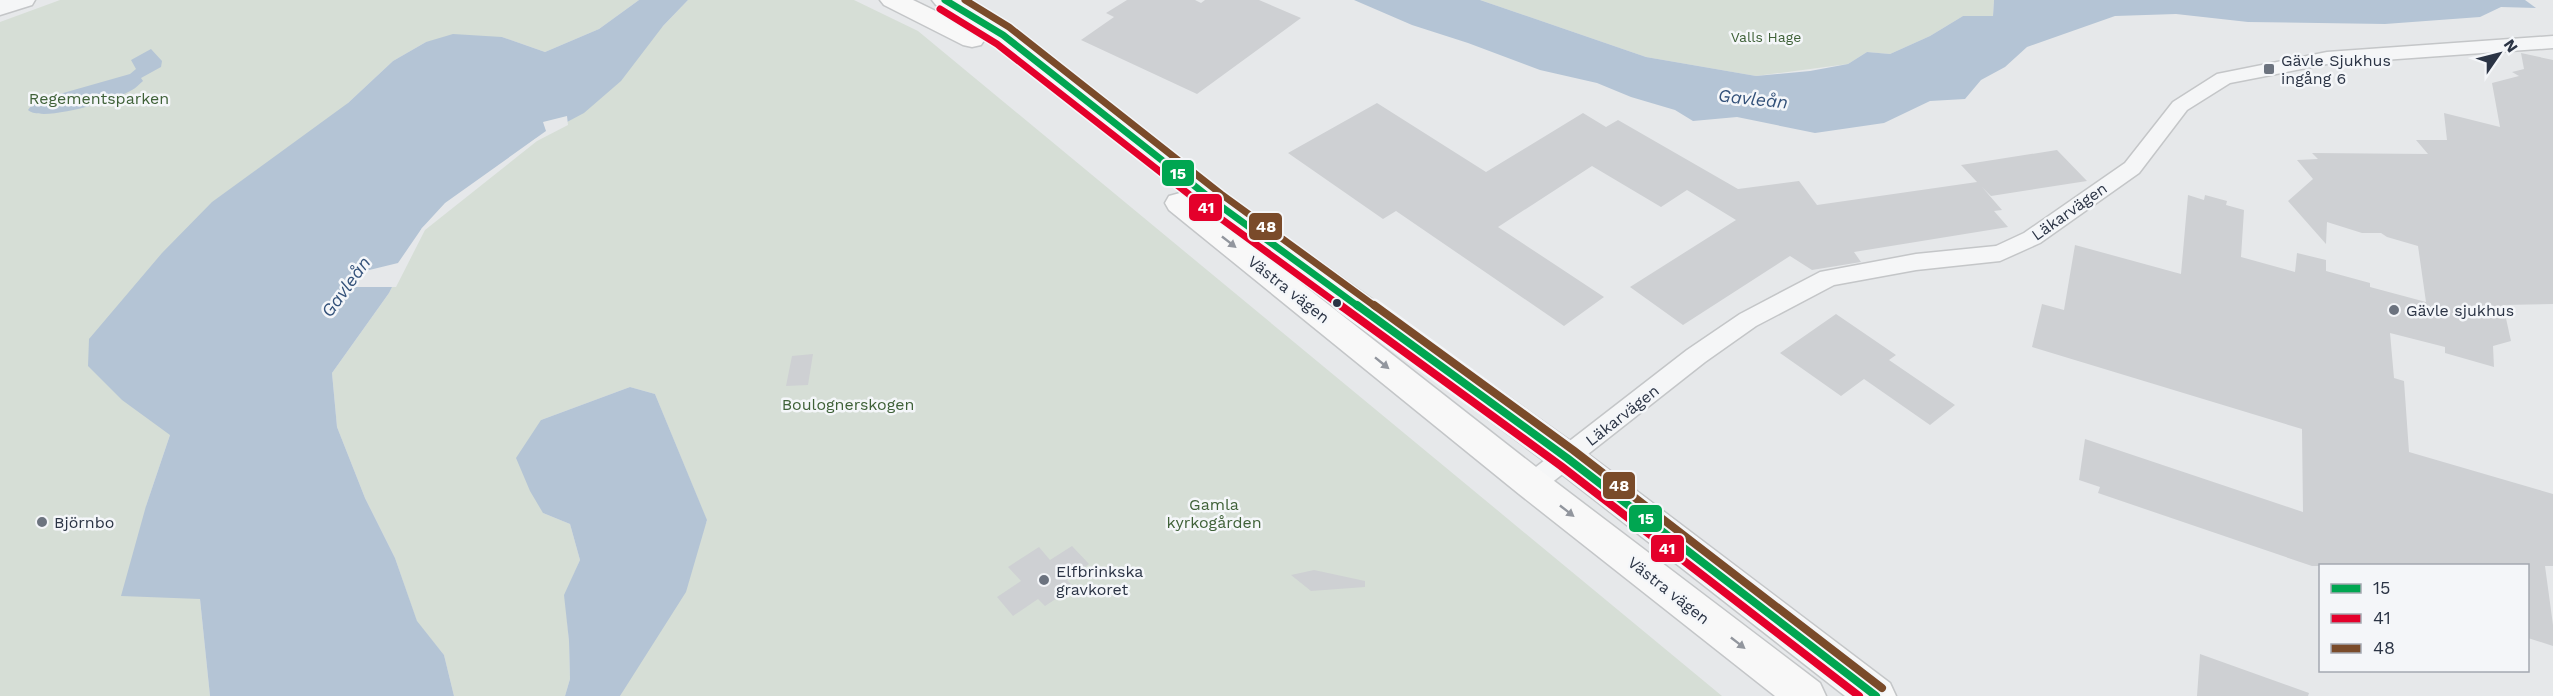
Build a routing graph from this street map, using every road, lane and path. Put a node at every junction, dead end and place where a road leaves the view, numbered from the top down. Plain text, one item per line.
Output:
1 (24, 0) edge
2 (893, 0) edge
3 (945, 0) edge
4 (0, 8) edge
5 (2553, 42) edge
6 (1567, 458) junction
7 (1532, 484) junction
8 (1806, 696) edge
9 (1876, 696) edge

1 - 4 street
2 -> 7 main road, Västra vägen
3 - 6 main road, Västra vägen
5 - 6 street, Läkarvägen
6 - 7 street
6 - 9 main road, Västra vägen
7 -> 8 main road, Västra vägen

